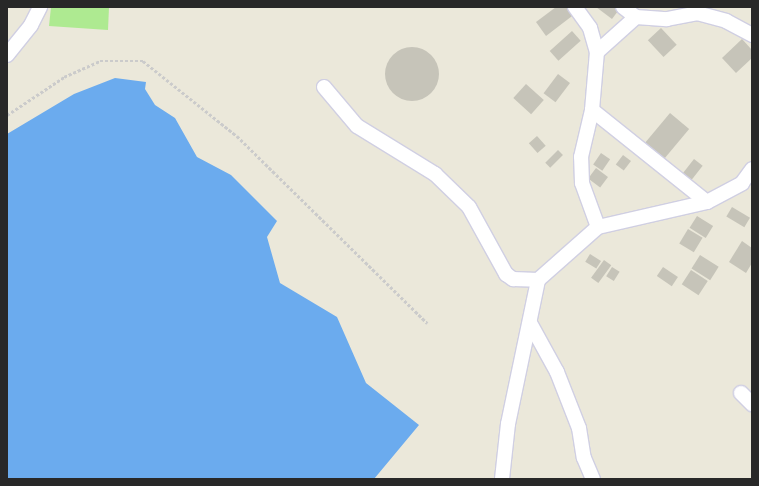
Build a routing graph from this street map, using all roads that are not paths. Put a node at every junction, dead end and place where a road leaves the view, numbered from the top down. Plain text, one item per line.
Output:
1 (40, 7) edge
2 (575, 7) edge
3 (623, 7) edge
4 (636, 17) junction
5 (752, 35) edge
6 (597, 52) junction
7 (7, 55) edge
8 (324, 88) dead end
9 (592, 110) junction
10 (752, 169) edge
11 (707, 202) junction
12 (598, 227) junction
13 (538, 280) junction
14 (530, 322) junction
15 (741, 392) dead end
16 (752, 404) edge
17 (502, 479) edge
18 (593, 479) edge

1 - 7 street
2 - 6 street
3 - 4 street
4 - 5 street
4 - 6 street
6 - 9 street
8 - 13 street
9 - 11 street
9 - 12 street
10 - 11 street
11 - 12 street
12 - 13 street
13 - 14 street
14 - 17 street
14 - 18 street
15 - 16 street

